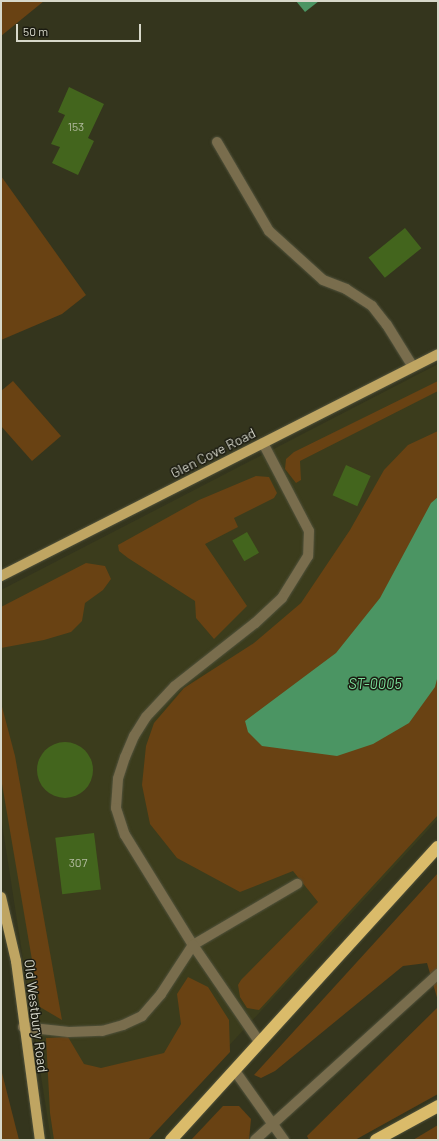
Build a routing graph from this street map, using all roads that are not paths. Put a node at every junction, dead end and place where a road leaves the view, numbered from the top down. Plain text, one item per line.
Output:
1 (217, 142) dead end
2 (438, 354) edge
3 (413, 367) junction
4 (263, 443) junction
5 (1, 576) edge
6 (438, 847) edge
7 (297, 884) dead end
8 (1, 897) edge
9 (193, 945) junction
10 (438, 974) edge
11 (23, 1027) junction
12 (260, 1043) junction
13 (235, 1071) junction
14 (438, 1106) edge
15 (272, 1124) junction
16 (40, 1140) edge
17 (171, 1140) edge
18 (255, 1140) edge
19 (284, 1140) edge
20 (376, 1140) edge

1 - 3 lane
2 - 3 main road, Glen Cove Road
3 - 4 main road, Glen Cove Road
4 - 5 main road, Glen Cove Road
4 - 9 lane
6 - 12 highway
7 - 9 lane
8 - 11 main road, Old Westbury Road
9 - 11 lane
9 - 12 lane
10 - 15 lane
11 - 16 main road, Old Westbury Road
12 - 13 highway
13 - 15 lane
13 - 17 highway
14 - 20 highway
15 - 18 lane
15 - 19 lane

